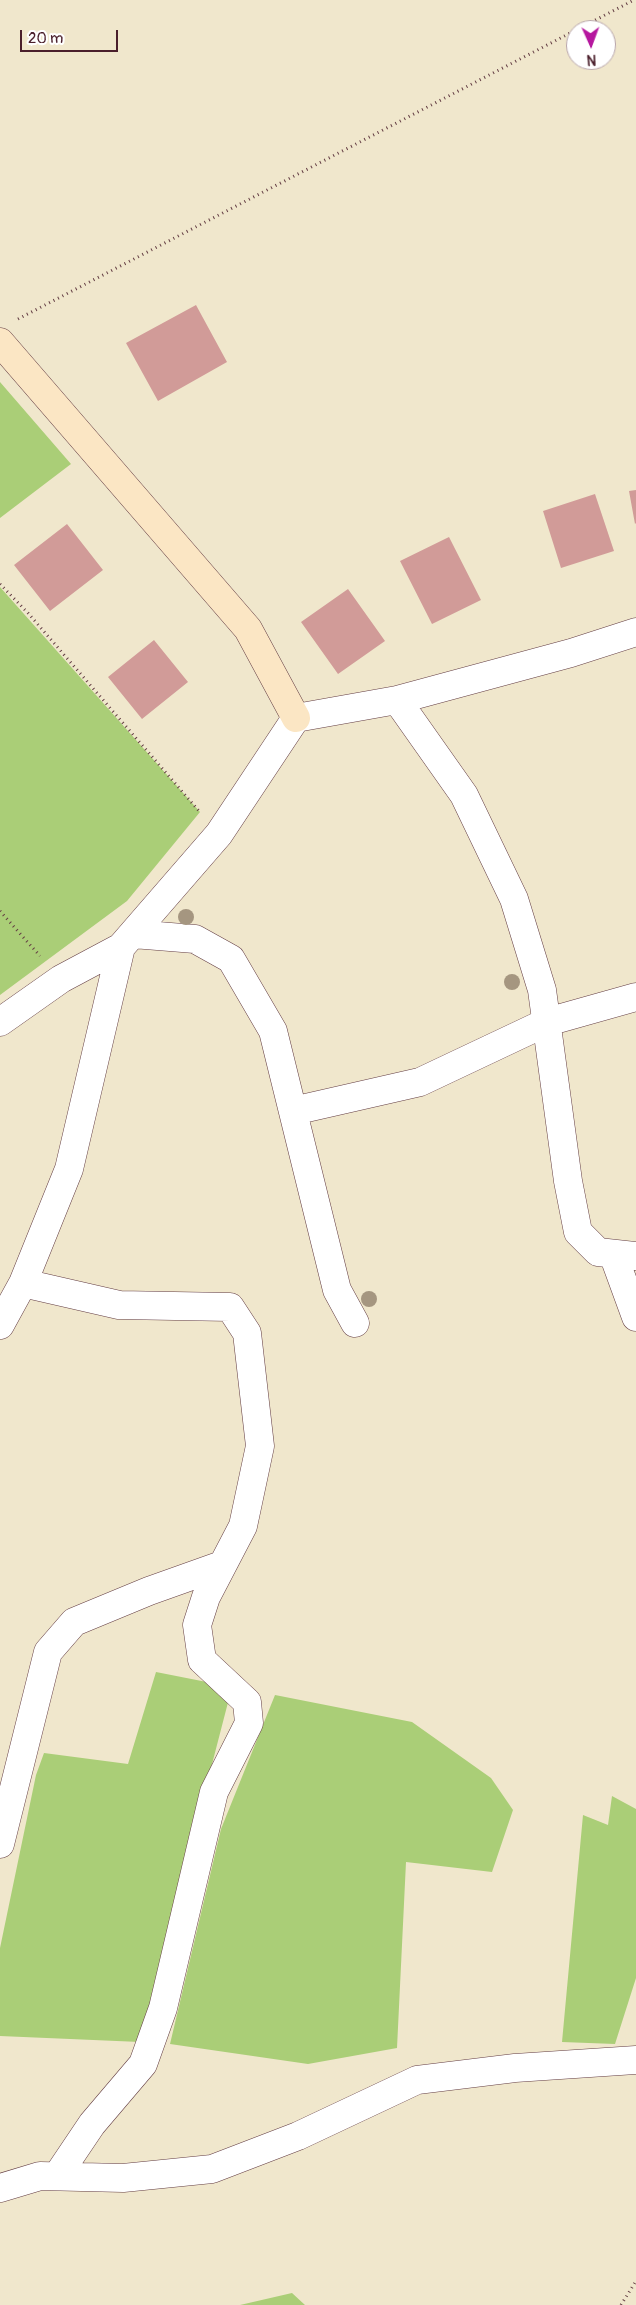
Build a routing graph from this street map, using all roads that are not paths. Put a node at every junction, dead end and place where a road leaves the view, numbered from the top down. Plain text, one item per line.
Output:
1 (4, 333) edge
2 (636, 632) edge
3 (397, 700) junction
4 (296, 718) junction
5 (127, 940) junction
6 (636, 997) edge
7 (0, 1022) edge
8 (546, 1022) junction
9 (293, 1111) junction
10 (625, 1255) edge
11 (23, 1283) junction
12 (636, 1317) edge
13 (355, 1323) dead end
14 (0, 1325) edge
15 (222, 1565) junction
16 (0, 1844) edge
17 (636, 2060) edge
18 (57, 2176) junction
19 (0, 2188) edge

1 - 4 street
2 - 3 street
3 - 4 street
3 - 8 street
4 - 5 street
5 - 7 street
5 - 9 street
5 - 11 street
6 - 8 street
8 - 9 street
8 - 10 street
9 - 13 street
10 - 12 street
11 - 14 street
11 - 15 street
15 - 16 street
15 - 18 street
17 - 18 street
18 - 19 street

